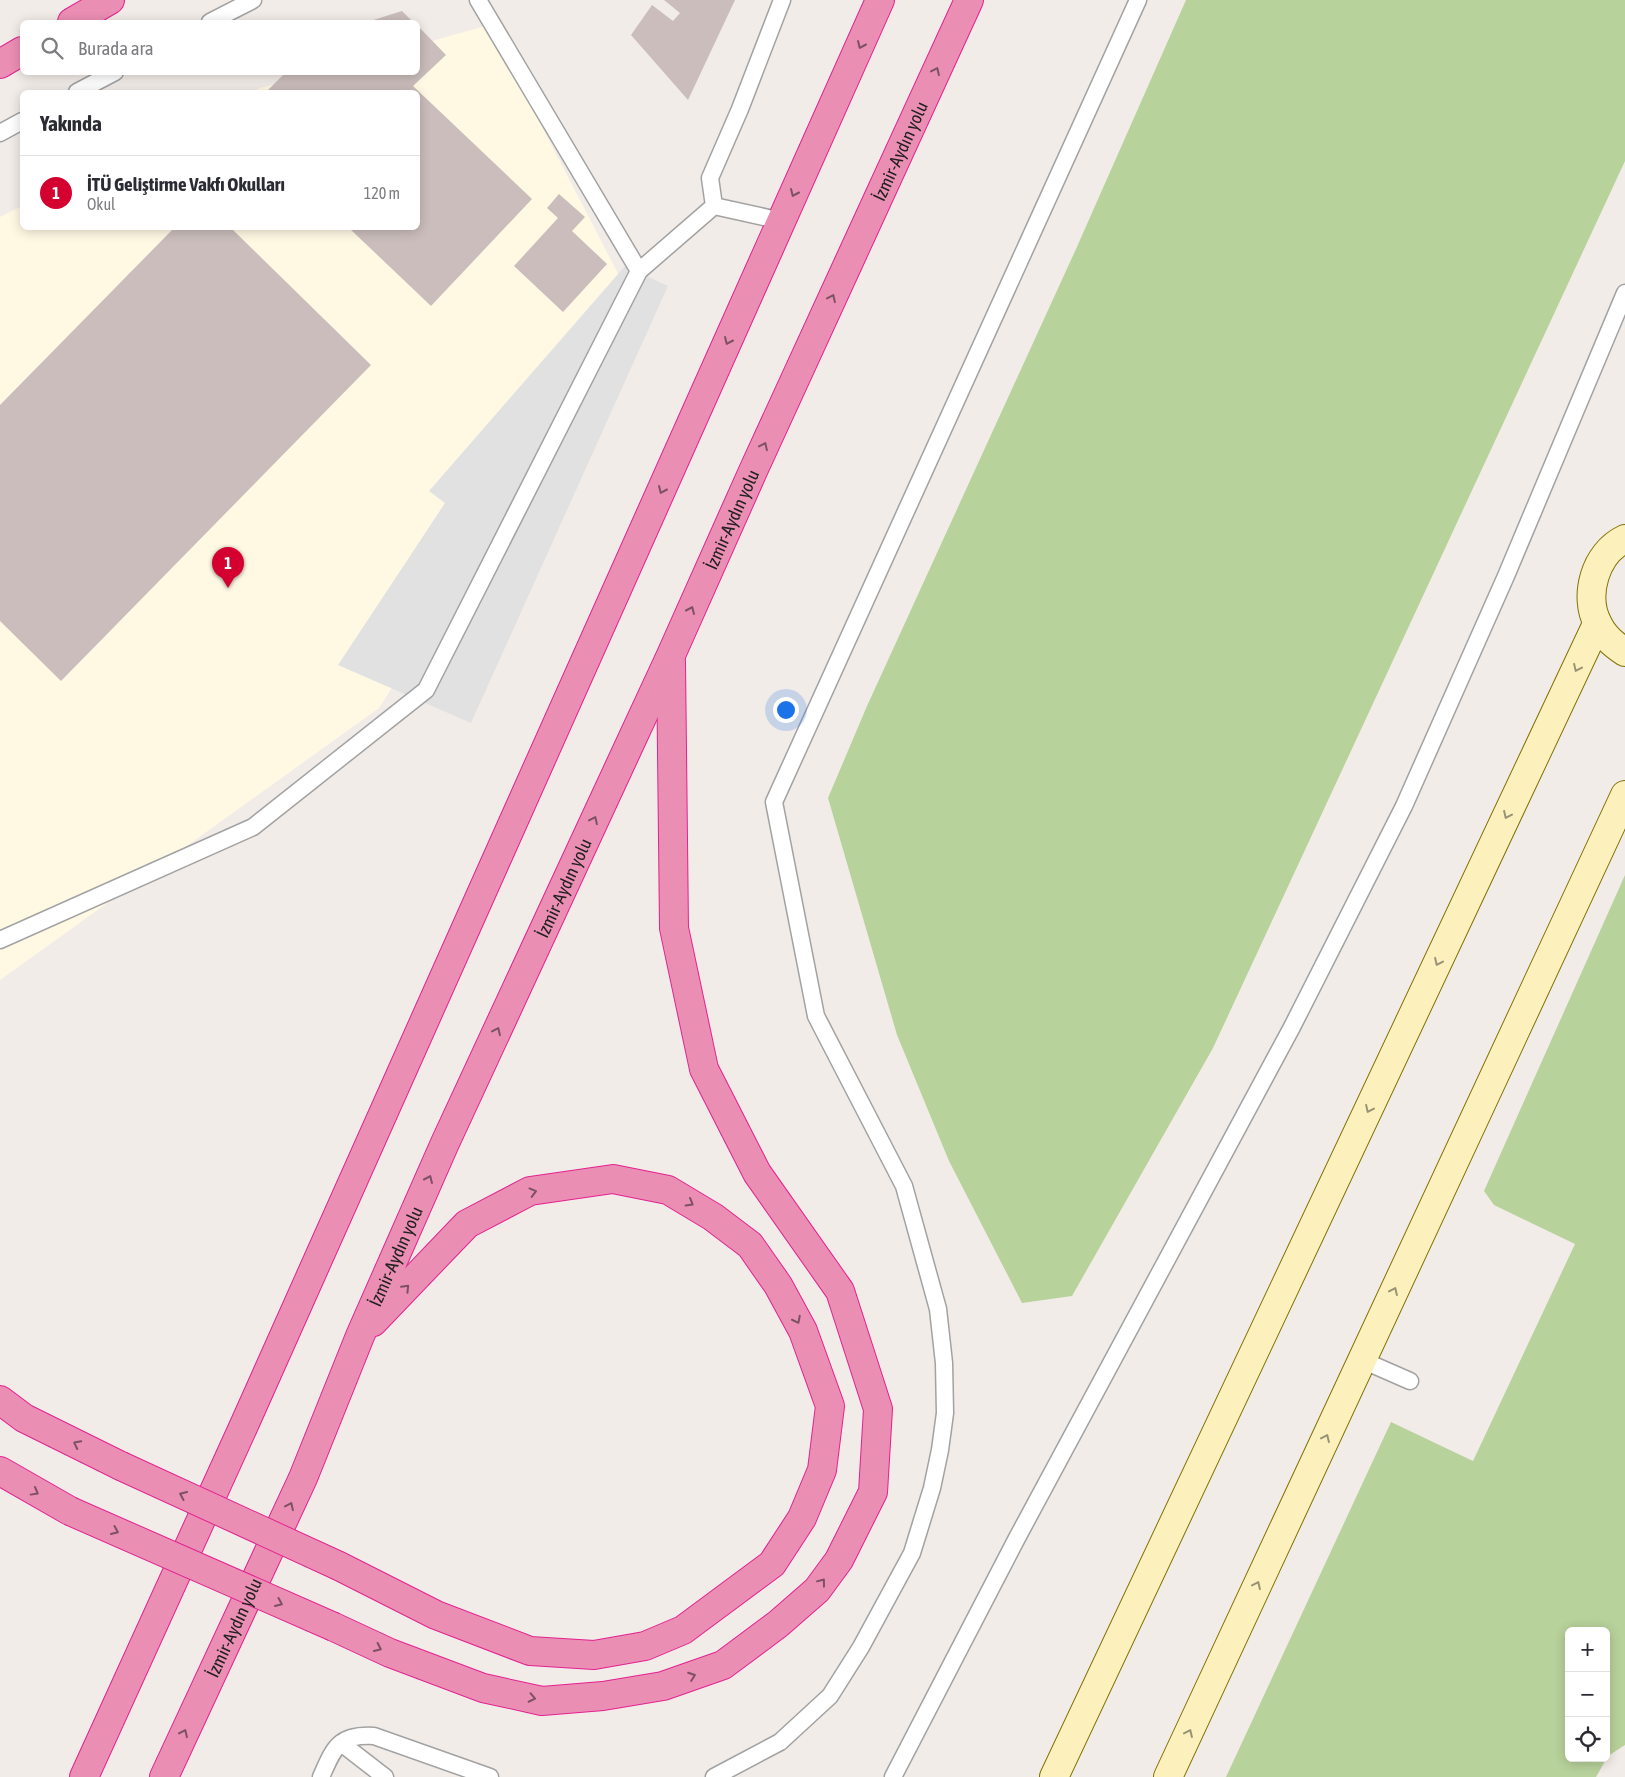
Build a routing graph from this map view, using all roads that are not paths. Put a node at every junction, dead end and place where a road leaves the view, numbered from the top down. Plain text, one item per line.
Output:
1 (110, 0) edge
2 (253, 0) edge
3 (478, 0) edge
4 (782, 0) edge
5 (880, 0) edge
6 (969, 0) edge
7 (1138, 0) edge
8 (75, 20) edge
9 (214, 20) edge
10 (20, 52) edge
11 (0, 64) edge
12 (109, 75) edge
13 (81, 90) edge
14 (20, 122) edge
15 (0, 133) edge
16 (714, 206) junction
17 (782, 221) junction
18 (639, 271) junction
19 (1625, 293) edge
20 (1625, 539) edge
21 (1598, 624) junction
22 (1625, 652) edge
23 (671, 655) junction
24 (1625, 795) edge
25 (0, 940) edge
26 (360, 1336) junction
27 (1362, 1360) junction
28 (1410, 1381) dead end
29 (0, 1400) edge
30 (0, 1471) edge
31 (341, 1742) junction
32 (84, 1777) edge
33 (164, 1777) edge
34 (321, 1777) edge
35 (385, 1777) edge
36 (490, 1777) edge
37 (714, 1777) edge
38 (893, 1777) edge
39 (1054, 1777) edge
40 (1168, 1777) edge

1 - 8 highway
2 - 9 lane
3 - 18 lane
4 - 16 lane
5 -> 17 highway
23 -> 6 highway, İzmir-Aydın yolu
7 - 37 lane
10 - 11 highway
12 - 13 lane
14 - 15 lane
16 - 17 lane
16 - 18 lane
17 -> 32 highway
18 - 25 lane
19 - 38 lane
20 - 21 street
21 - 22 street
21 -> 39 street
26 -> 23 highway, İzmir-Aydın yolu
30 -> 23 highway, bridge
27 -> 24 street
26 -> 29 highway, bridge
33 -> 26 highway, İzmir-Aydın yolu
27 - 28 lane
40 -> 27 street
31 - 34 lane
31 - 35 lane
31 - 36 lane

